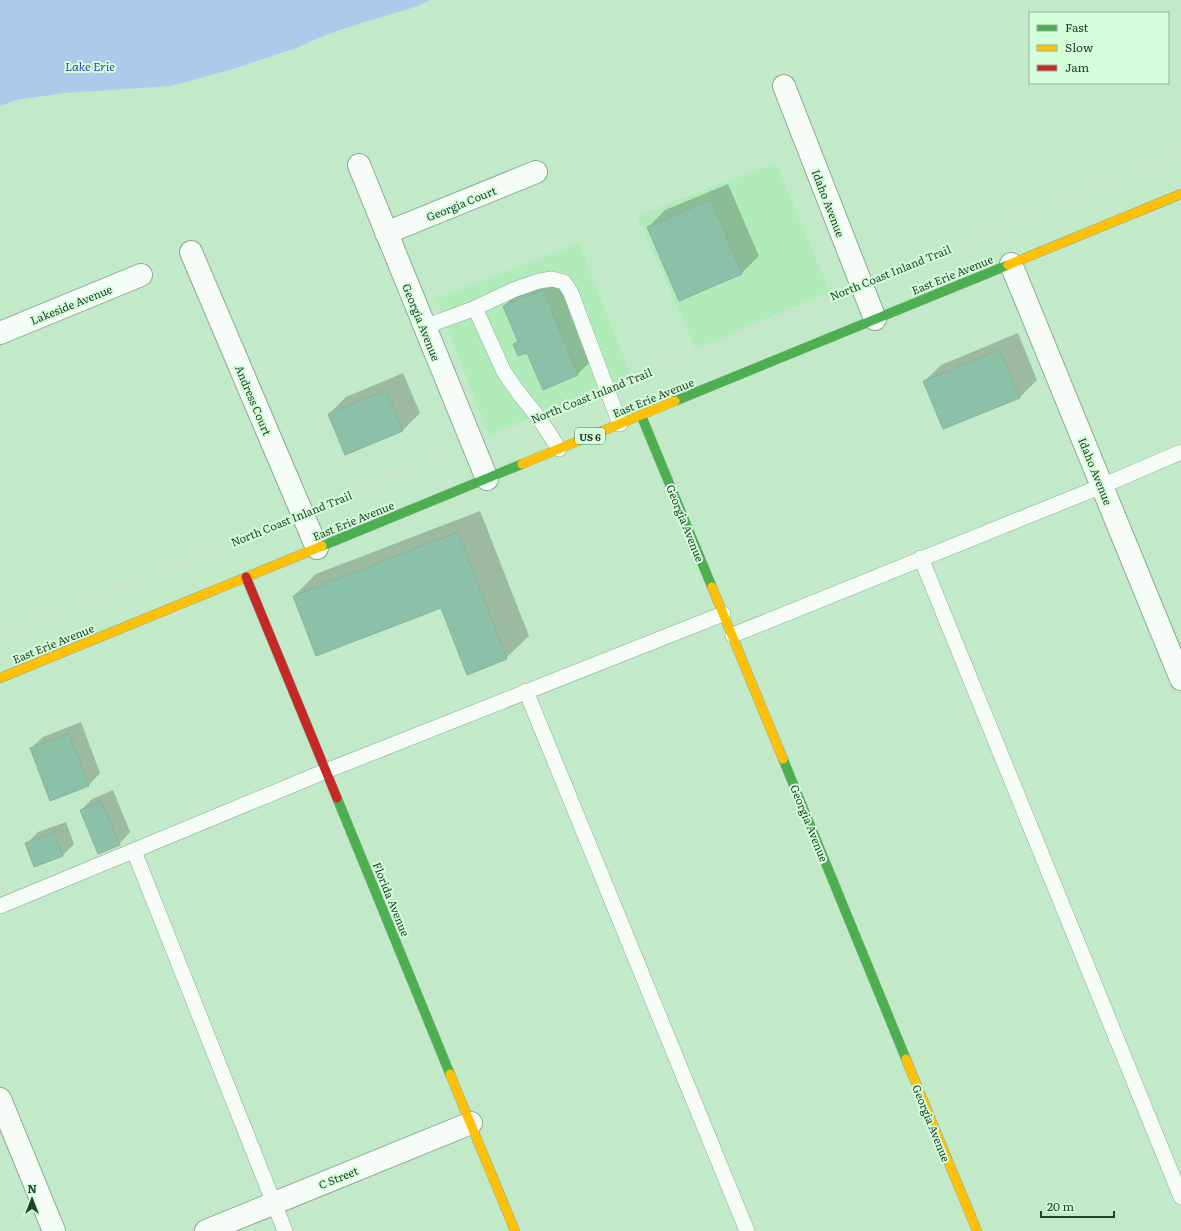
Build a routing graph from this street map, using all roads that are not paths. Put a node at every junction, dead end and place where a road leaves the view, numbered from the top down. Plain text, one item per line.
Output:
1 (784, 86) dead end
2 (359, 165) dead end
3 (536, 172) dead end
4 (1181, 194) edge
5 (386, 233) junction
6 (190, 252) dead end
7 (1011, 264) junction
8 (141, 275) dead end
9 (475, 308) junction
10 (875, 319) junction
11 (424, 327) junction
12 (0, 333) edge
13 (641, 415) junction
14 (620, 424) junction
15 (559, 449) junction
16 (1181, 452) edge
17 (487, 479) junction
18 (1102, 486) junction
19 (317, 548) junction
20 (922, 558) junction
21 (246, 577) junction
22 (723, 614) junction
23 (733, 635) junction
24 (0, 678) edge
25 (1181, 679) edge
26 (526, 691) junction
27 (326, 771) junction
28 (134, 851) junction
29 (0, 906) edge
30 (0, 1099) edge
31 (471, 1123) junction
32 (1181, 1197) edge
33 (274, 1203) junction
34 (54, 1231) edge
35 (206, 1231) edge
36 (285, 1231) edge
37 (515, 1231) edge
38 (747, 1231) edge
39 (977, 1231) edge

1 - 10 street, Idaho Avenue
2 - 5 street, Georgia Avenue
3 - 5 street, Georgia Court
4 - 7 street, East Erie Avenue / US 6
5 - 11 street, Georgia Avenue
6 - 19 street, Andress Court
7 - 10 street, East Erie Avenue / US 6
7 - 18 street, Idaho Avenue
8 - 12 street, Lakeside Avenue
9 - 11 lane
9 - 14 lane
9 - 15 lane
10 - 13 street, East Erie Avenue / US 6
11 - 17 street, Georgia Avenue
13 - 14 street, East Erie Avenue / US 6
13 - 22 street, Georgia Avenue
14 - 15 street, East Erie Avenue / US 6
15 - 17 street, East Erie Avenue / US 6
16 - 18 lane
17 - 19 street, East Erie Avenue / US 6
18 - 20 lane
18 - 25 street, Idaho Avenue
19 - 21 street, East Erie Avenue / US 6
20 - 23 lane
20 - 32 lane
21 - 24 street, East Erie Avenue / US 6
21 - 27 street, Florida Avenue
22 - 23 street, Georgia Avenue
22 - 26 lane
23 - 39 street, Georgia Avenue
26 - 27 lane
26 - 38 lane
27 - 28 lane
27 - 31 street, Florida Avenue
28 - 29 lane
28 - 33 lane
30 - 34 street
31 - 33 street, C Street
31 - 37 street, Florida Avenue
33 - 35 street, C Street
33 - 36 lane

